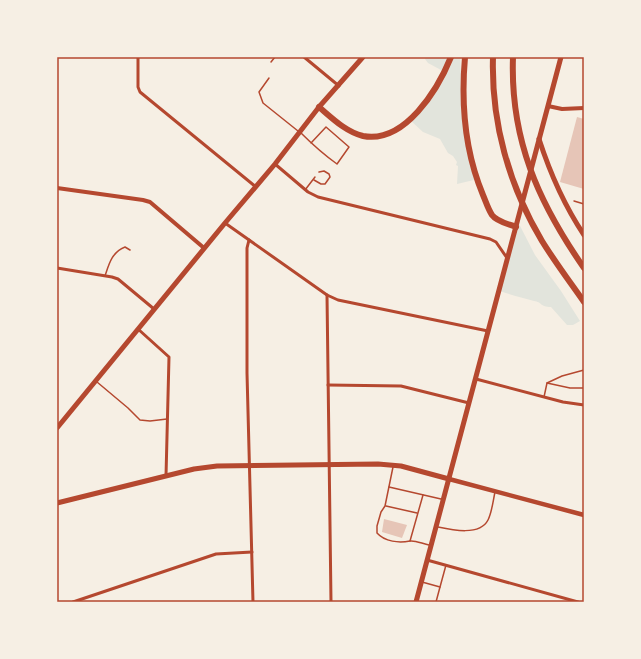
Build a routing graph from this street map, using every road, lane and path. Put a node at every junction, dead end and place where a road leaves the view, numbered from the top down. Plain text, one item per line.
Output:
1 (138, 57) edge
2 (275, 57) edge
3 (304, 57) edge
4 (363, 57) edge
5 (451, 57) edge
6 (464, 57) edge
7 (494, 57) edge
8 (513, 57) edge
9 (561, 57) edge
10 (271, 62) dead end
11 (269, 78) dead end
12 (339, 86) junction
13 (548, 106) junction
14 (319, 108) junction
15 (584, 108) edge
16 (300, 132) junction
17 (539, 139) junction
18 (311, 143) junction
19 (275, 164) junction
20 (319, 172) dead end
21 (256, 187) junction
22 (57, 188) edge
23 (305, 190) junction
24 (574, 201) dead end
25 (584, 204) edge
26 (225, 223) junction
27 (516, 227) junction
28 (584, 235) edge
29 (249, 240) junction
30 (204, 248) junction
31 (130, 250) dead end
32 (508, 258) junction
33 (57, 268) edge
34 (584, 268) edge
35 (105, 276) junction
36 (327, 295) junction
37 (584, 302) edge
38 (154, 309) junction
39 (138, 329) junction
40 (488, 331) junction
41 (584, 370) edge
42 (476, 379) junction
43 (96, 381) junction
44 (547, 383) junction
45 (328, 385) junction
46 (584, 388) edge
47 (544, 397) junction
48 (469, 403) junction
49 (584, 405) edge
50 (168, 418) junction
51 (57, 428) edge
52 (330, 464) junction
53 (393, 465) junction
54 (250, 466) junction
55 (166, 476) junction
56 (449, 479) junction
57 (389, 487) junction
58 (496, 491) junction
59 (422, 495) junction
60 (443, 500) junction
61 (57, 503) edge
62 (385, 506) junction
63 (417, 513) junction
64 (584, 515) edge
65 (436, 527) junction
66 (410, 541) junction
67 (431, 546) junction
68 (252, 552) junction
69 (427, 560) junction
70 (446, 565) junction
71 (421, 582) junction
72 (440, 587) junction
73 (73, 602) edge
74 (252, 602) edge
75 (331, 602) edge
76 (416, 602) edge
77 (436, 602) edge
78 (578, 602) edge

1 - 21 street
2 - 10 lane
3 - 12 street
4 - 12 main road
5 - 14 highway
6 - 27 highway
7 - 37 highway
8 - 34 highway
9 - 13 main road
11 - 16 lane
12 - 14 main road
13 - 15 street
13 - 17 main road
14 - 16 main road
16 - 18 lane
16 - 19 main road
17 - 27 main road
17 - 28 main road
18 - 18 lane
19 - 21 main road
19 - 23 street
20 - 23 lane
21 - 26 main road
22 - 30 street
23 - 32 street
24 - 25 lane
26 - 29 street
26 - 30 main road
27 - 32 main road
29 - 36 street
29 - 54 street
30 - 38 main road
31 - 35 lane
32 - 40 main road
33 - 35 street
35 - 38 street
36 - 40 street
36 - 45 street
38 - 39 main road
39 - 43 main road
39 - 50 street
40 - 42 main road
41 - 44 lane
42 - 47 street
42 - 48 main road
43 - 50 lane
43 - 51 main road
44 - 46 lane
44 - 47 lane
45 - 48 street
45 - 52 street
47 - 49 street
48 - 56 main road
50 - 55 street
52 - 53 main road
52 - 54 main road
52 - 75 street
53 - 56 main road
53 - 57 lane
54 - 55 main road
54 - 68 street
55 - 61 main road
56 - 58 main road
56 - 60 main road
57 - 59 lane
57 - 62 lane
58 - 64 main road
58 - 65 lane
59 - 60 lane
59 - 63 lane
60 - 65 main road
62 - 63 lane
62 - 66 lane
63 - 66 lane
65 - 67 main road
66 - 67 lane
67 - 69 main road
68 - 73 street
68 - 74 street
69 - 70 street
69 - 71 main road
70 - 72 lane
70 - 78 street
71 - 72 lane
71 - 76 main road
72 - 77 lane

